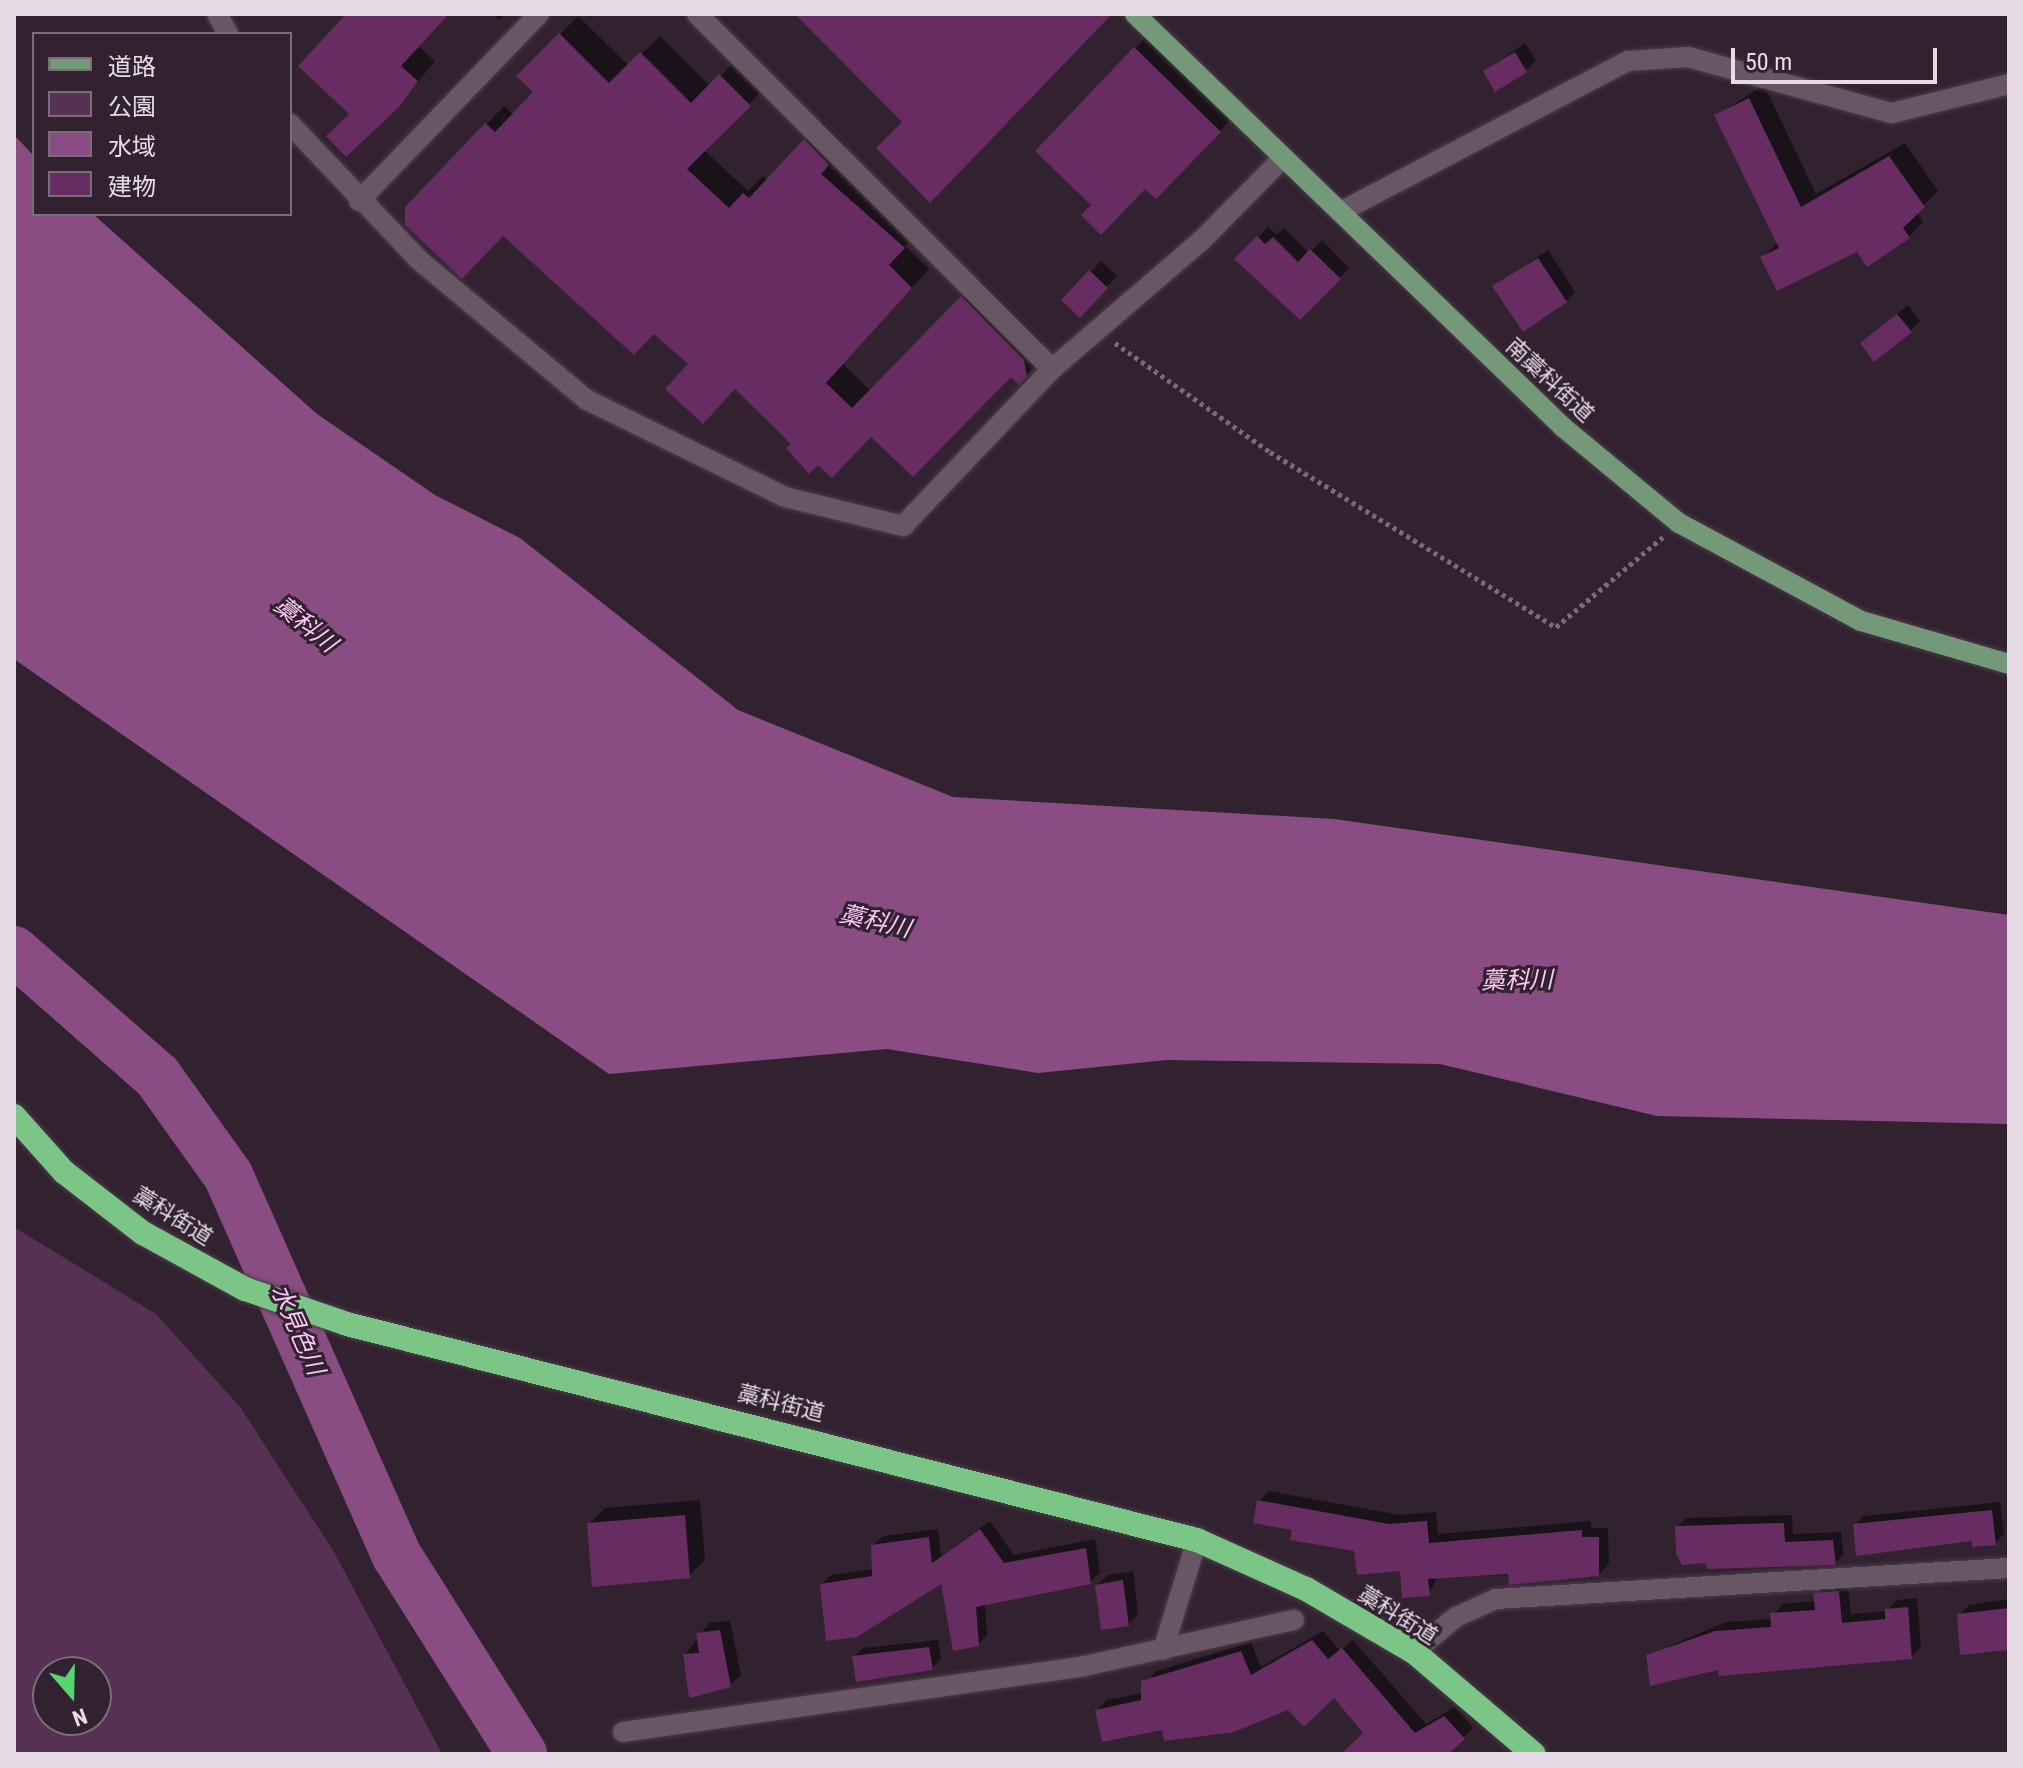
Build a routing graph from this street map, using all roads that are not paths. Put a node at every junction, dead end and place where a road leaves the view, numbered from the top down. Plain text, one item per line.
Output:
1 (217, 14) edge
2 (539, 14) edge
3 (697, 14) edge
4 (1135, 14) edge
5 (227, 32) edge
6 (2009, 84) edge
7 (292, 126) edge
8 (1282, 159) junction
9 (359, 201) junction
10 (1342, 211) junction
11 (1052, 369) junction
12 (2009, 664) edge
13 (14, 1116) edge
14 (1197, 1540) junction
15 (2009, 1568) edge
16 (1294, 1620) dead end
17 (1163, 1650) junction
18 (1414, 1652) junction
19 (623, 1732) dead end
20 (1534, 1754) edge

1 - 5 street
2 - 9 street
3 - 11 street
4 - 8 main road, 南藁科街道
6 - 10 street
7 - 9 street
8 - 10 main road, 南藁科街道
8 - 11 street
9 - 11 street
10 - 12 main road, 南藁科街道
13 - 14 highway, 藁科街道
14 - 17 street
14 - 18 highway, 藁科街道
15 - 18 street
16 - 17 street
17 - 19 street
18 - 20 highway, 藁科街道

